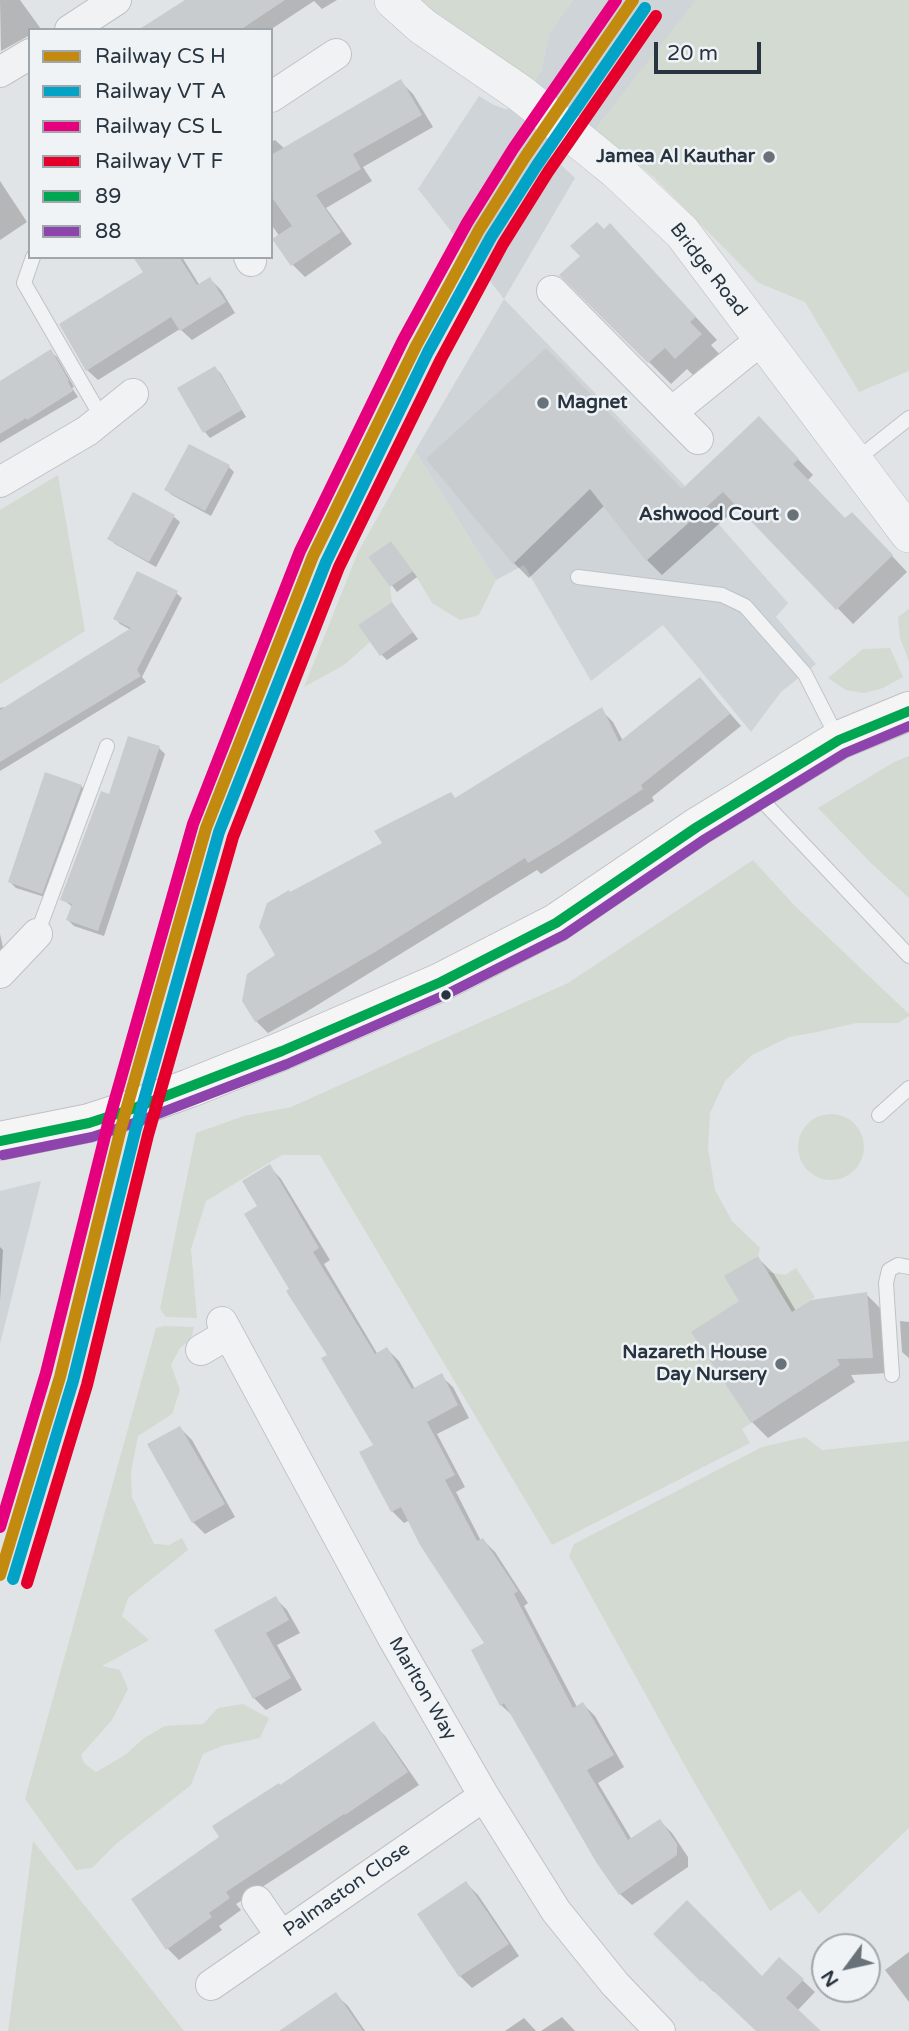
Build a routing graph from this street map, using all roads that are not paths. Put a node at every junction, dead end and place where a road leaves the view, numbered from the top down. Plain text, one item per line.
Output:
1 (393, 0) edge
2 (107, 10) edge
3 (74, 28) edge
4 (337, 54) dead end
5 (28, 55) edge
6 (0, 72) edge
7 (273, 96) edge
8 (32, 259) edge
9 (552, 290) dead end
10 (762, 339) junction
11 (132, 394) dead end
12 (672, 412) junction
13 (102, 418) junction
14 (909, 418) edge
15 (698, 439) dead end
16 (855, 461) junction
17 (0, 482) edge
18 (909, 534) edge
19 (578, 576) dead end
20 (909, 711) edge
21 (839, 740) junction
22 (107, 746) dead end
23 (754, 792) junction
24 (37, 934) joint
25 (909, 956) edge
26 (0, 973) edge
27 (909, 1088) edge
28 (879, 1115) dead end
29 (0, 1141) edge
30 (909, 1266) edge
31 (201, 1350) dead end
32 (892, 1375) dead end
33 (484, 1796) junction
34 (257, 1901) dead end
35 (281, 1936) junction
36 (211, 1984) dead end
37 (660, 2031) edge

1 - 10 street, Bridge Road
2 - 3 street
4 - 7 street
5 - 6 street
8 - 13 lane
9 - 12 street
10 - 12 street
10 - 16 street, Bridge Road
11 - 13 street
12 - 15 street
13 - 17 street
14 - 16 lane
16 - 18 street, Bridge Road
19 - 21 lane
20 - 21 main road
21 - 23 main road
22 - 24 lane
23 - 25 lane
23 - 29 main road
24 - 26 street
27 - 28 lane
30 - 32 lane
31 - 33 street, Marlton Way
33 - 35 street, Palmaston Close
33 - 37 street, Marlton Way
34 - 35 street
35 - 36 street, Palmaston Close

